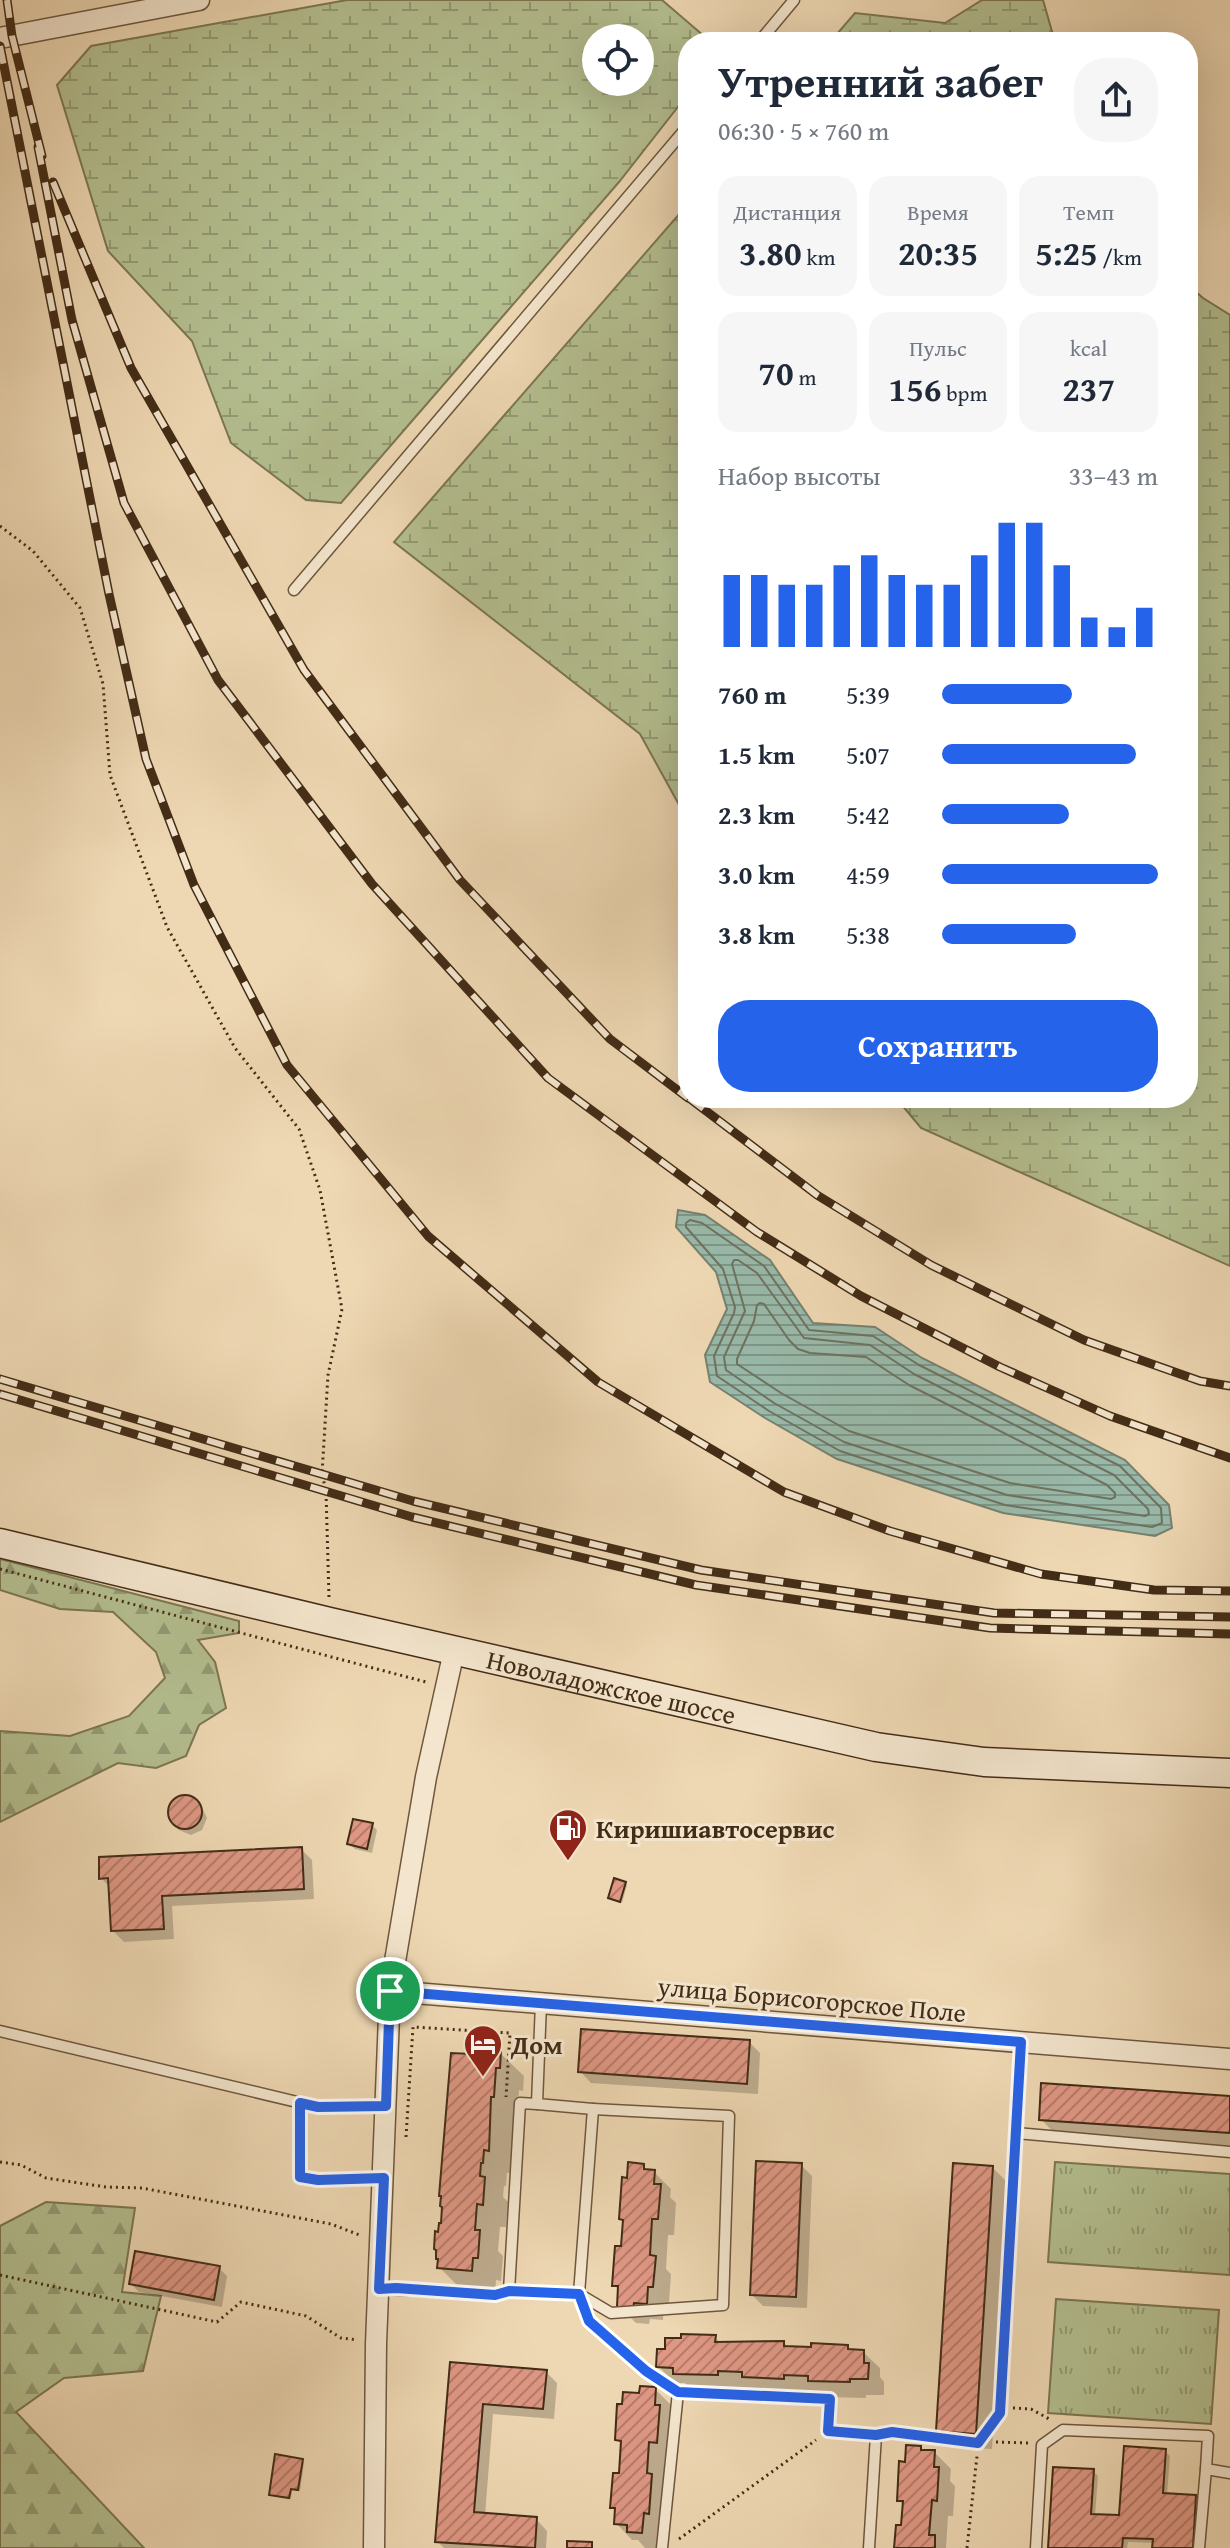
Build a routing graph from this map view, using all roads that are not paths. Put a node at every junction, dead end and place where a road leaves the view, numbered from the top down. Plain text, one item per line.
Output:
1 (199, 0) edge
2 (794, 0) edge
3 (767, 32) edge
4 (0, 38) edge
5 (678, 138) edge
6 (294, 590) dead end
7 (0, 1543) edge
8 (454, 1651) junction
9 (1230, 1773) edge
10 (390, 1991) junction
11 (541, 2003) junction
12 (0, 2031) edge
13 (1021, 2042) junction
14 (1230, 2059) edge
15 (300, 2103) junction
16 (537, 2104) junction
17 (386, 2106) junction
18 (593, 2109) junction
19 (1016, 2133) junction
20 (1230, 2152) edge
21 (384, 2178) junction
22 (379, 2289) junction
23 (509, 2291) junction
24 (579, 2294) junction
25 (876, 2435) junction
26 (1206, 2469) junction
27 (1230, 2473) edge
28 (374, 2548) edge
29 (662, 2548) edge
30 (869, 2548) edge
31 (1036, 2548) edge
32 (1199, 2548) edge

1 - 4 street
2 - 3 lane
5 - 6 lane
7 - 8 main road, Новоладожское шоссе
8 - 9 main road, Новоладожское шоссе
8 - 10 street
10 - 11 street, улица Борисогорское Поле
10 - 17 street
11 - 13 street, улица Борисогорское Поле
11 - 16 lane
12 - 15 lane
13 - 14 street, улица Борисогорское Поле
13 - 19 lane
15 - 17 lane
15 - 21 lane
16 - 18 lane
16 - 23 lane
17 - 21 street
18 - 24 lane
18 - 24 lane
19 - 20 lane
19 - 25 lane
21 - 22 street
22 - 23 lane
22 - 28 street
23 - 24 lane
25 - 29 lane
25 - 30 lane
26 - 27 lane
26 - 31 lane
26 - 32 lane

